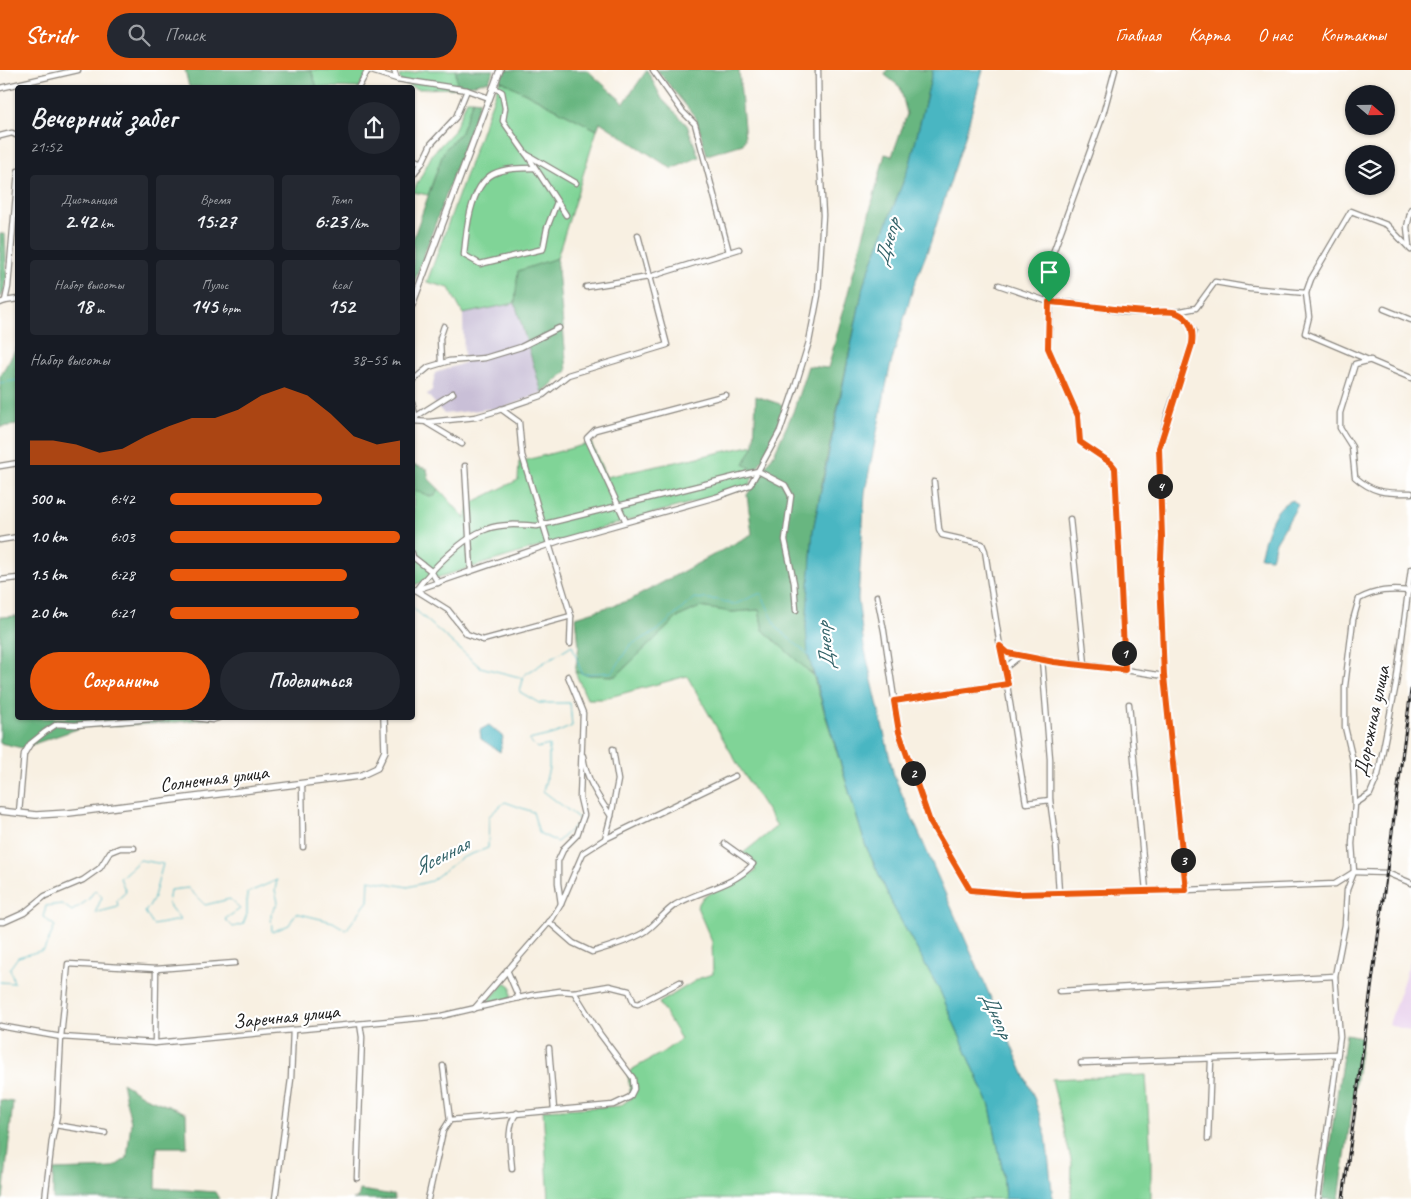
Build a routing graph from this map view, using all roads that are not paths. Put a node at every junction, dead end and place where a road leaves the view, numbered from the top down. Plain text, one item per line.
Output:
1 (78, 70) edge
2 (368, 70) edge
3 (394, 70) edge
4 (500, 70) edge
5 (653, 70) edge
6 (818, 70) edge
7 (1115, 70) edge
8 (397, 79) junction
9 (360, 85) edge
10 (493, 87) junction
11 (0, 88) edge
12 (467, 90) junction
13 (489, 98) junction
14 (15, 134) edge
15 (0, 136) edge
16 (526, 154) junction
17 (415, 160) edge
18 (422, 163) junction
19 (535, 168) junction
20 (415, 172) edge
21 (576, 182) dead end
22 (15, 198) edge
23 (557, 202) junction
24 (1411, 209) edge
25 (566, 215) dead end
26 (638, 234) dead end
27 (1410, 248) edge
28 (739, 249) dead end
29 (729, 252) junction
30 (649, 277) junction
31 (999, 285) dead end
32 (586, 287) dead end
33 (415, 290) edge
34 (1306, 293) junction
35 (3, 302) edge
36 (1049, 302) junction
37 (1384, 309) dead end
38 (1176, 312) junction
39 (1411, 320) edge
40 (444, 326) dead end
41 (559, 328) dead end
42 (1371, 360) junction
43 (441, 363) junction
44 (415, 378) edge
45 (1411, 378) edge
46 (453, 392) dead end
47 (726, 395) dead end
48 (501, 409) junction
49 (415, 418) edge
50 (415, 419) edge
51 (426, 422) junction
52 (462, 444) dead end
53 (15, 464) edge
54 (0, 466) edge
55 (465, 466) dead end
56 (758, 471) junction
57 (934, 482) dead end
58 (1411, 493) edge
59 (619, 507) junction
60 (1070, 519) dead end
61 (626, 522) junction
62 (544, 524) junction
63 (15, 538) edge
64 (0, 540) edge
65 (469, 540) junction
66 (548, 545) junction
67 (415, 559) edge
68 (1411, 569) edge
69 (471, 570) junction
70 (431, 571) junction
71 (15, 578) edge
72 (0, 580) edge
73 (438, 582) junction
74 (415, 589) edge
75 (415, 590) edge
76 (415, 591) edge
77 (1410, 591) junction
78 (877, 596) dead end
79 (796, 610) dead end
80 (571, 616) junction
81 (570, 644) dead end
82 (1000, 646) junction
83 (1021, 655) junction
84 (1042, 659) junction
85 (1085, 664) junction
86 (1004, 668) junction
87 (1125, 670) junction
88 (568, 676) dead end
89 (1164, 676) junction
90 (1008, 684) junction
91 (894, 701) junction
92 (1129, 704) dead end
93 (139, 720) edge
94 (384, 720) edge
95 (582, 745) junction
96 (613, 748) dead end
97 (735, 776) dead end
98 (302, 784) junction
99 (1050, 800) junction
100 (1355, 804) junction
101 (0, 810) edge
102 (19, 813) junction
103 (611, 816) junction
104 (605, 839) junction
105 (725, 844) dead end
106 (303, 847) dead end
107 (134, 848) dead end
108 (1354, 872) junction
109 (1411, 883) edge
110 (1186, 890) junction
111 (1146, 891) junction
112 (1059, 893) junction
113 (561, 904) junction
114 (0, 922) edge
115 (549, 922) junction
116 (235, 963) dead end
117 (156, 969) junction
118 (508, 970) junction
119 (1335, 976) junction
120 (680, 982) dead end
121 (1059, 991) dead end
122 (574, 992) junction
123 (519, 998) junction
124 (473, 1010) junction
125 (360, 1024) junction
126 (0, 1026) edge
127 (293, 1030) junction
128 (61, 1036) junction
129 (155, 1043) junction
130 (549, 1048) dead end
131 (1337, 1054) junction
132 (1211, 1060) junction
133 (1081, 1063) dead end
134 (443, 1066) dead end
135 (554, 1110) junction
136 (517, 1113) junction
137 (450, 1120) junction
138 (55, 1126) junction
139 (104, 1133) dead end
140 (1208, 1139) dead end
141 (512, 1169) dead end
142 (357, 1178) dead end
143 (44, 1199) edge
144 (276, 1199) edge
145 (428, 1199) edge
146 (1318, 1199) edge

1 - 11 street
2 - 8 street
2 - 9 street
3 - 8 street
4 - 10 street
5 - 29 street
6 - 56 street
7 - 36 street
8 - 12 street
10 - 13 street
10 - 16 street
12 - 13 street
12 - 18 street
13 - 33 street
14 - 15 street
16 - 19 street
16 - 21 street
17 - 18 street
18 - 20 street
19 - 23 street
19 - 23 street
22 - 35 street
23 - 25 street
24 - 27 street
26 - 30 street
27 - 34 street
28 - 29 street
29 - 30 street
30 - 32 street
30 - 48 street
31 - 36 street
34 - 38 street
34 - 42 street
36 - 38 street
36 - 87 street
37 - 39 street
38 - 89 street
40 - 43 street
41 - 43 street
42 - 45 street
42 - 58 street
43 - 44 street
46 - 49 street
47 - 59 street
48 - 51 street
48 - 62 street
50 - 51 street
51 - 52 street
53 - 54 street
55 - 65 street
56 - 59 street
56 - 61 street
56 - 79 street
57 - 82 street
59 - 61 street
59 - 62 street
60 - 85 street
61 - 66 street
62 - 65 street
62 - 66 street
63 - 64 street
65 - 69 street
65 - 70 street
66 - 69 street
66 - 80 street
67 - 70 street
68 - 77 street, Дорожная улица
69 - 73 street
70 - 73 street
70 - 74 street
71 - 72 street
73 - 75 street
76 - 80 street
77 - 100 street, Дорожная улица
77 - 100 street
78 - 91 street
80 - 81 street
82 - 83 street
82 - 86 street
83 - 84 street
83 - 86 street
84 - 85 street
84 - 99 street
85 - 87 street
86 - 90 street
87 - 89 street
88 - 95 street
89 - 110 street
90 - 91 street
90 - 99 street
91 - 112 street
92 - 111 street
93 - 102 street
94 - 98 street, Солнечная улица
95 - 103 street
95 - 113 street
96 - 103 street
97 - 104 street
98 - 102 street, Солнечная улица
98 - 106 street
99 - 112 street
100 - 108 street, Дорожная улица
101 - 102 street, Солнечная улица
103 - 104 street
104 - 113 street
105 - 115 street
107 - 114 street
108 - 109 street
108 - 110 street
108 - 119 street
110 - 111 street
111 - 112 street
113 - 115 street
115 - 118 street
116 - 117 street
117 - 128 street
117 - 129 street
118 - 123 street
118 - 124 street
119 - 121 street
119 - 131 street
120 - 122 street, Заречная улица
122 - 123 street, Заречная улица
122 - 135 street
123 - 124 street, Заречная улица
124 - 125 street, Заречная улица
125 - 127 street, Заречная улица
125 - 142 street
126 - 128 street, Заречная улица
127 - 129 street, Заречная улица
127 - 144 street
128 - 129 street, Заречная улица
128 - 138 street
130 - 135 street
131 - 132 street
131 - 146 street
132 - 133 street
132 - 140 street
134 - 137 street
135 - 136 street
136 - 137 street
136 - 141 street
137 - 145 street
138 - 139 street
138 - 143 street

